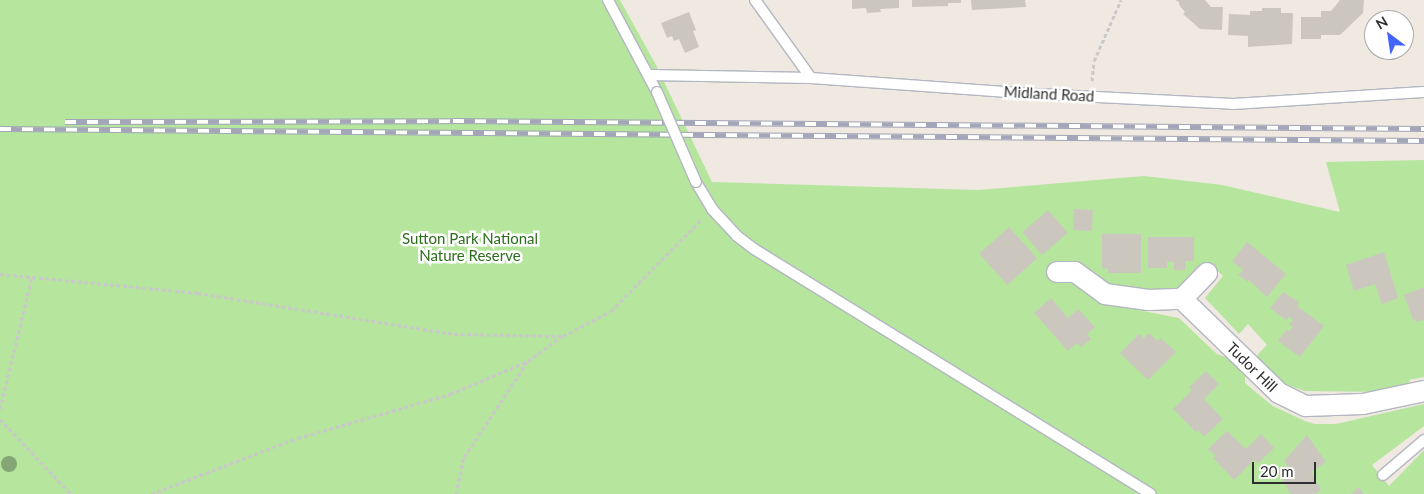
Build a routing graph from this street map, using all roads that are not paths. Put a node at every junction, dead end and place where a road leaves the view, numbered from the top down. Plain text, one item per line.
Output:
1 (608, 0) edge
2 (754, 0) edge
3 (649, 75) junction
4 (811, 78) junction
5 (1424, 92) edge
6 (1057, 272) dead end
7 (1207, 273) dead end
8 (1182, 299) junction
9 (1424, 391) edge
10 (1424, 440) edge
11 (1383, 476) dead end
12 (1150, 494) edge

1 - 3 lane
2 - 4 lane
3 - 4 lane, Midland Road
3 - 12 lane, bridge
4 - 5 lane, Midland Road
6 - 8 street
7 - 8 street
8 - 9 street, Tudor Hill
10 - 11 lane

